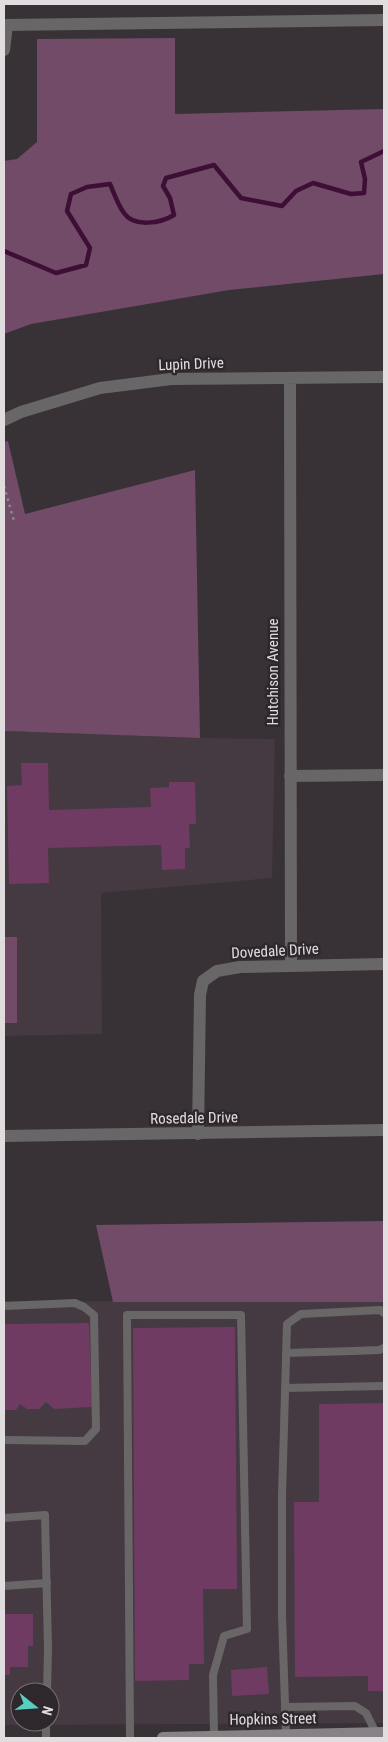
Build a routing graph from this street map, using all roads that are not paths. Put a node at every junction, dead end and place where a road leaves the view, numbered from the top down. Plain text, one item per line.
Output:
1 (384, 20) edge
2 (6, 25) edge
3 (4, 50) edge
4 (384, 377) edge
5 (290, 378) junction
6 (4, 420) edge
7 (384, 775) edge
8 (290, 776) junction
9 (384, 964) edge
10 (291, 966) junction
11 (384, 1130) edge
12 (198, 1134) junction
13 (4, 1136) edge
14 (4, 1306) edge
15 (384, 1313) edge
16 (384, 1348) edge
17 (286, 1353) junction
18 (384, 1386) edge
19 (285, 1388) junction
20 (4, 1440) edge
21 (4, 1518) edge
22 (47, 1583) junction
23 (4, 1586) edge
24 (47, 1682) edge
25 (285, 1707) junction
26 (380, 1733) edge
27 (286, 1735) junction
28 (214, 1736) junction
29 (252, 1737) edge
30 (130, 1738) edge
31 (163, 1738) edge

1 - 2 street
2 - 3 street
4 - 5 street, Lupin Drive
5 - 6 street, Lupin Drive
5 - 8 street, Hutchison Avenue
7 - 8 street
8 - 10 street, Hutchison Avenue
9 - 10 street, Dovedale Drive
10 - 12 street, Dovedale Drive
11 - 12 street, Rosedale Drive
12 - 13 street, Rosedale Drive
14 - 20 lane
15 - 17 lane
16 - 17 lane
17 - 19 lane
18 - 19 lane
19 - 25 lane
21 - 22 lane
22 - 23 lane
22 - 24 lane
25 - 26 lane
25 - 27 lane
26 - 27 main road, Hopkins Street
27 - 29 main road, Hopkins Street
28 - 29 main road, Hopkins Street
28 - 30 lane
28 - 31 main road, Hopkins Street

